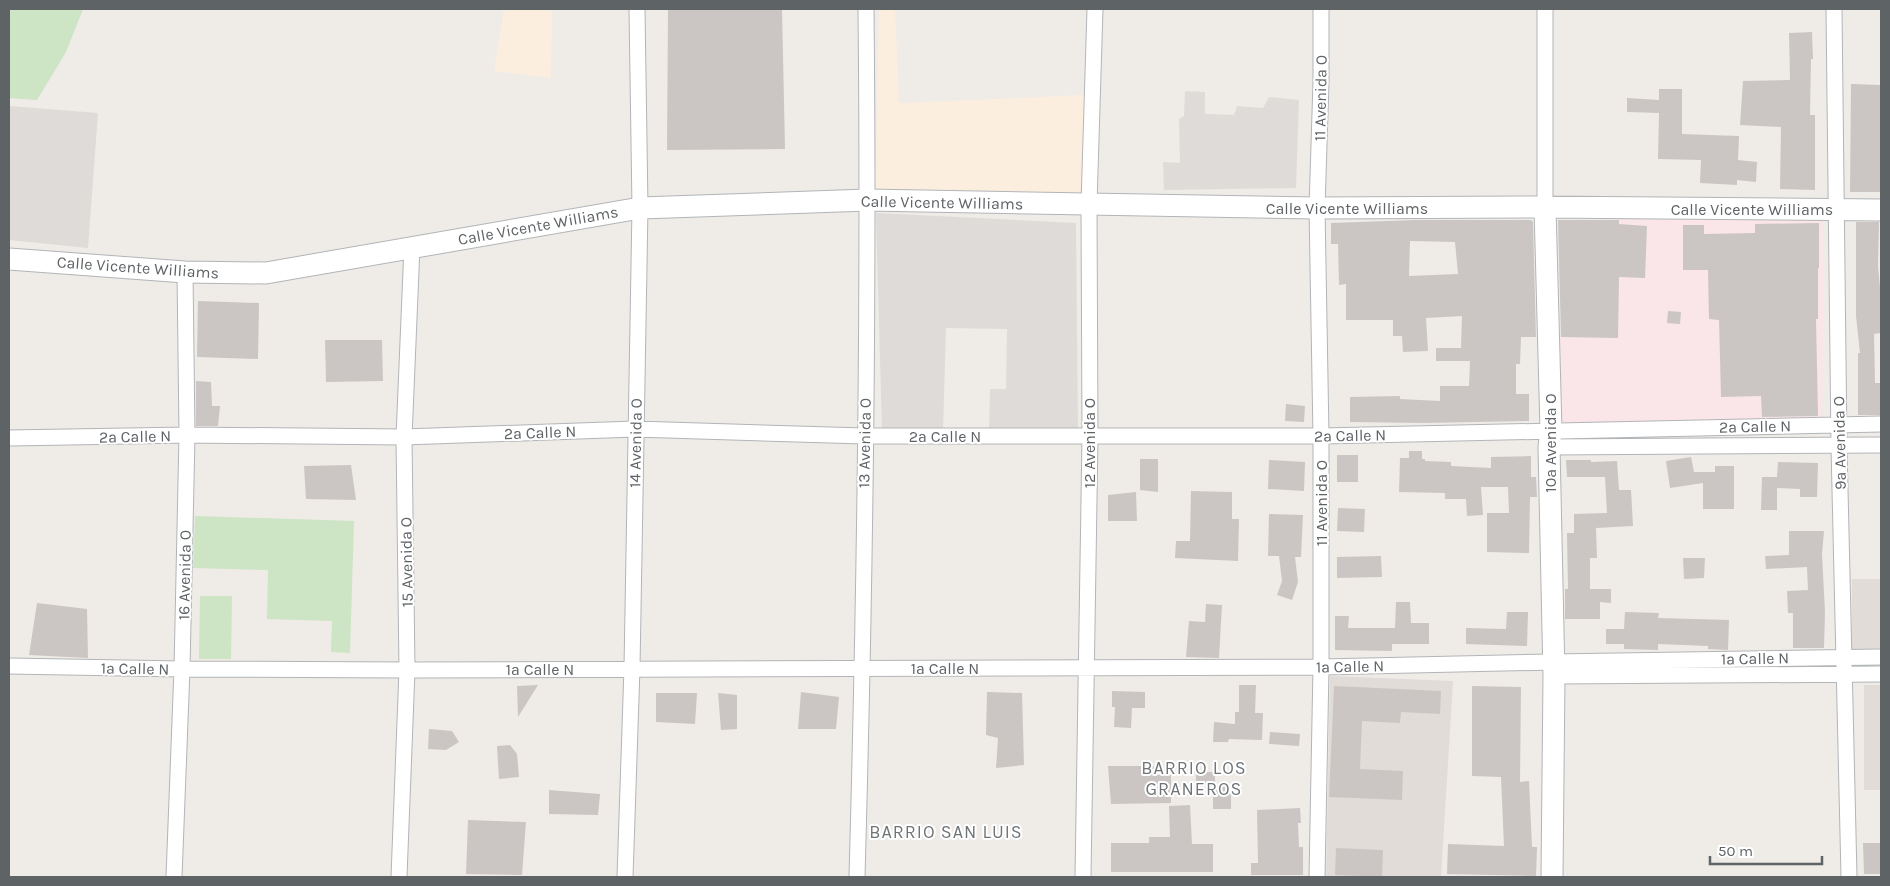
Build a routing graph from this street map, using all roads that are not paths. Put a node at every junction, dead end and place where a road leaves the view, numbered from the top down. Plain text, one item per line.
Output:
1 (637, 9) edge
2 (866, 9) edge
3 (1095, 9) edge
4 (1321, 9) edge
5 (1545, 9) edge
6 (1834, 9) edge
7 (868, 200) junction
8 (1089, 204) junction
9 (640, 208) junction
10 (1318, 208) junction
11 (1545, 208) junction
12 (1837, 210) junction
13 (1881, 210) edge
14 (412, 247) junction
15 (9, 259) edge
16 (185, 272) junction
17 (1839, 424) junction
18 (1881, 424) edge
19 (635, 429) junction
20 (187, 435) junction
21 (404, 436) junction
22 (864, 436) junction
23 (1321, 436) junction
24 (1090, 437) junction
25 (9, 438) edge
26 (1550, 439) junction
27 (1881, 445) edge
28 (1839, 446) junction
29 (1843, 657) junction
30 (1881, 657) edge
31 (9, 666) edge
32 (1087, 667) junction
33 (1321, 667) junction
34 (632, 668) junction
35 (862, 668) junction
36 (182, 669) junction
37 (1554, 669) junction
38 (407, 670) junction
39 (1844, 674) junction
40 (1881, 674) edge
41 (174, 877) edge
42 (399, 877) edge
43 (625, 877) edge
44 (857, 877) edge
45 (1083, 877) edge
46 (1317, 877) edge
47 (1552, 877) edge
48 (1849, 877) edge

1 - 9 street, 14 Avenida O
2 - 7 street, 13 Avenida O
3 - 8 street, 12 Avenida O
4 - 10 street, 11 Avenida O
5 - 11 street, 10a Avenida O
6 - 12 street, 9a Avenida O
7 - 8 main road, Calle Vicente Williams
7 - 9 main road, Calle Vicente Williams
7 - 22 street, 13 Avenida O
8 - 10 main road, Calle Vicente Williams
8 - 24 street, 12 Avenida O
9 - 14 main road, Calle Vicente Williams
9 - 19 street, 14 Avenida O
10 - 11 main road, Calle Vicente Williams
10 - 23 street, 11 Avenida O
11 - 12 main road, Calle Vicente Williams
11 - 26 main road, 10a Avenida O
12 - 13 main road, Calle Vicente Williams
12 - 17 street, 9a Avenida O
14 - 16 main road, Calle Vicente Williams
14 - 21 street, 15 Avenida O
15 - 16 main road, Calle Vicente Williams
16 - 20 street, 16 Avenida O
17 - 18 street, 2a Calle N
17 - 26 street, 2a Calle N
17 - 28 street, 9a Avenida O
19 - 21 street, 2a Calle N
19 - 22 street, 2a Calle N
19 - 34 street, 14 Avenida O
20 - 21 street, 2a Calle N
20 - 25 street, 2a Calle N
20 - 36 street, 16 Avenida O
21 - 38 street, 15 Avenida O
22 - 24 street, 2a Calle N
22 - 35 street, 13 Avenida O
23 - 24 street, 2a Calle N
23 - 26 street, 2a Calle N
23 - 33 street, 11 Avenida O
24 - 32 street, 12 Avenida O
26 - 28 street, 2a Calle N
26 - 37 main road, 10a Avenida O
27 - 28 street, 2a Calle N
28 - 29 street, 9a Avenida O
29 - 30 street, 1a Calle N
29 - 37 street, 1a Calle N
29 - 39 street, 9a Avenida O
31 - 36 street, 1a Calle N
32 - 33 street, 1a Calle N
32 - 35 street, 1a Calle N
32 - 45 street, 12 Avenida O
33 - 37 street, 1a Calle N
33 - 46 street, 11 Avenida O
34 - 35 street, 1a Calle N
34 - 38 street, 1a Calle N
34 - 43 street, 14 Avenida O
35 - 44 street, 13 Avenida O
36 - 38 street, 1a Calle N
36 - 41 street, 16 Avenida O
37 - 39 street, 1a Calle N
37 - 47 main road, 10a Avenida O
38 - 42 street, 15 Avenida O
39 - 40 street, 1a Calle N
39 - 48 street, 9a Avenida O

